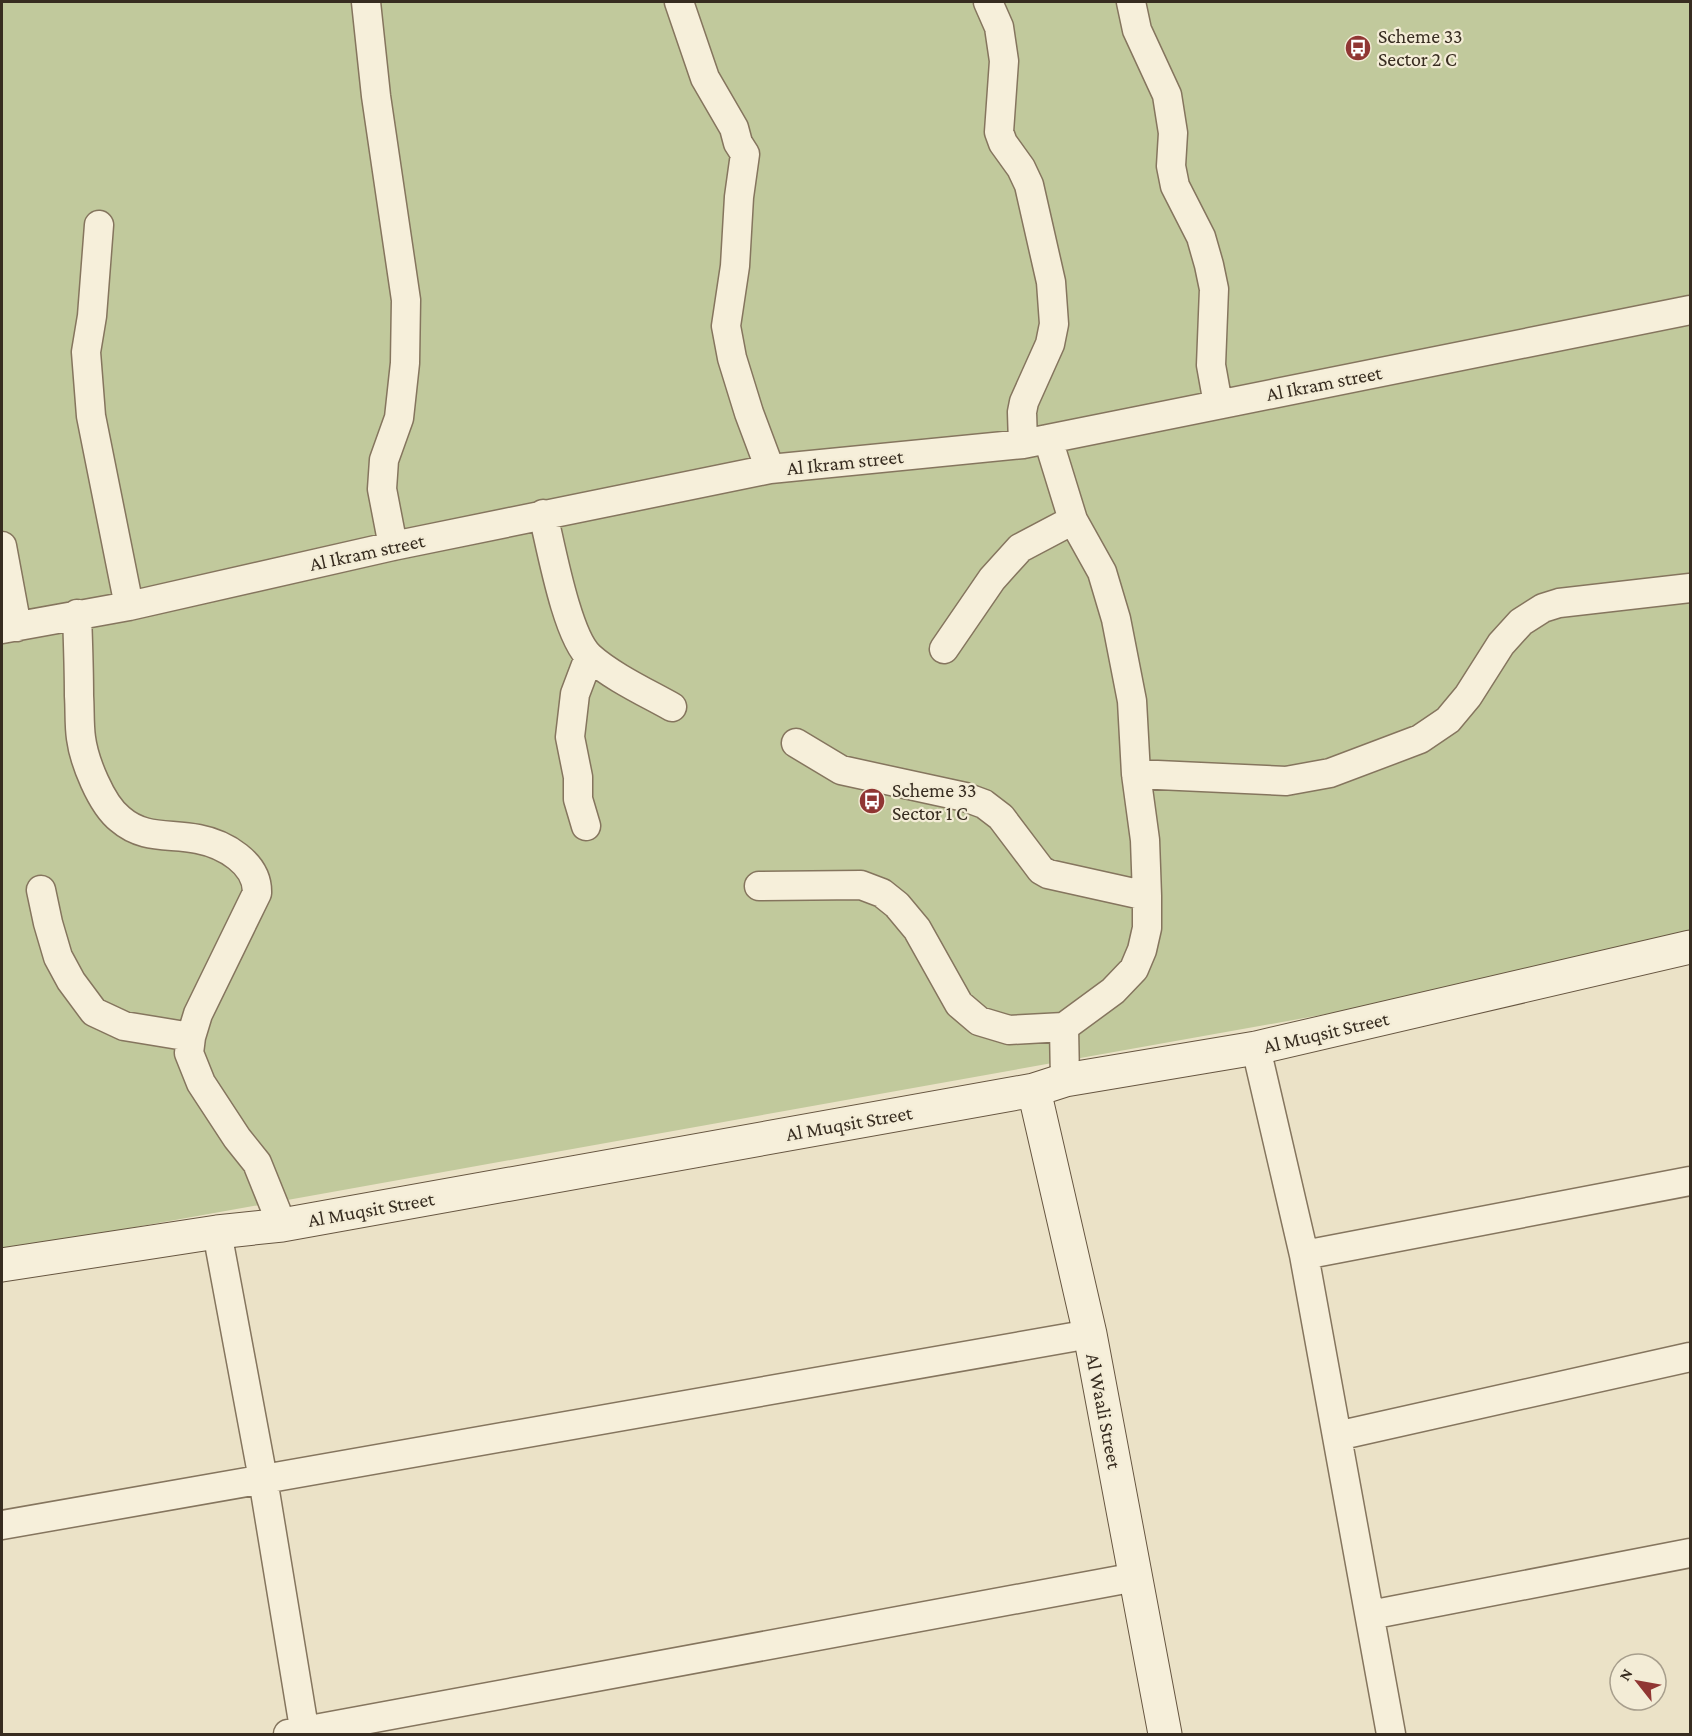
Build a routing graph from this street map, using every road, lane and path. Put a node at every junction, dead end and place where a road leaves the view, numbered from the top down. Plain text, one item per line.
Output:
1 (366, 2) edge
2 (680, 2) edge
3 (988, 2) edge
4 (1131, 2) edge
5 (99, 225) dead end
6 (1690, 310) edge
7 (1218, 404) junction
8 (1035, 441) junction
9 (770, 469) junction
10 (543, 514) junction
11 (1073, 520) junction
12 (2, 546) edge
13 (393, 546) junction
14 (1690, 588) edge
15 (129, 606) junction
16 (77, 614) junction
17 (9, 628) edge
18 (944, 649) dead end
19 (589, 657) junction
20 (672, 707) dead end
21 (796, 743) dead end
22 (1136, 774) junction
23 (586, 826) dead end
24 (759, 886) dead end
25 (41, 890) dead end
26 (1147, 896) junction
27 (1690, 947) edge
28 (1064, 1027) junction
29 (191, 1037) junction
30 (1256, 1048) junction
31 (1065, 1080) junction
32 (1034, 1090) junction
33 (1690, 1181) edge
34 (282, 1225) junction
35 (217, 1232) junction
36 (1304, 1254) junction
37 (2, 1264) edge
38 (1090, 1334) junction
39 (1690, 1357) edge
40 (1337, 1436) junction
41 (263, 1479) junction
42 (2, 1525) edge
43 (1690, 1553) edge
44 (1136, 1577) junction
45 (1370, 1615) junction
46 (299, 1733) edge
47 (1165, 1734) edge
48 (1391, 1734) edge

1 - 13 street
2 - 9 street
3 - 8 street
4 - 7 street
5 - 15 street
6 - 7 street, Al Ikram street
7 - 8 street, Al Ikram street
8 - 9 street, Al Ikram street
8 - 11 street
9 - 10 street, Al Ikram street
10 - 13 street, Al Ikram street
10 - 19 street
11 - 18 street
11 - 22 street
12 - 17 street
13 - 15 street, Al Ikram street
14 - 22 street
15 - 16 street, Al Ikram street
16 - 17 street, Al Ikram street
16 - 29 street
19 - 20 street
19 - 23 street
21 - 26 street
22 - 26 street
24 - 28 street
25 - 29 street
26 - 28 street
27 - 30 street, Al Muqsit Street
28 - 31 street
29 - 34 street
30 - 31 street, Al Muqsit Street
30 - 36 street
31 - 32 street, Al Muqsit Street
32 - 34 street, Al Muqsit Street
32 - 38 street, Al Waali Street
33 - 36 street
34 - 35 street, Al Muqsit Street
35 - 37 street, Al Muqsit Street
35 - 41 street
36 - 40 street
38 - 41 street
38 - 44 street, Al Waali Street
39 - 40 street
40 - 45 street
41 - 42 street
41 - 46 street
43 - 45 street
44 - 46 street
44 - 47 street, Al Waali Street
45 - 48 street

